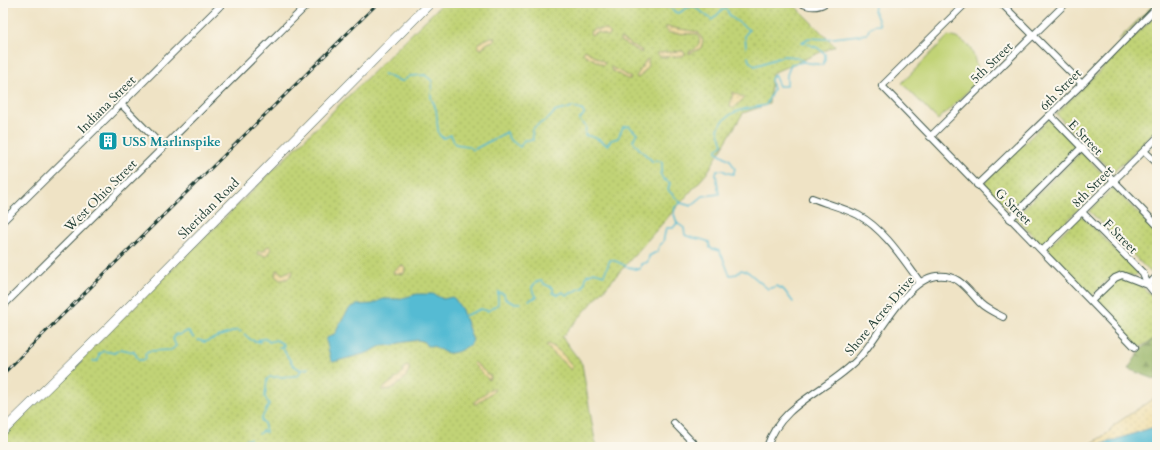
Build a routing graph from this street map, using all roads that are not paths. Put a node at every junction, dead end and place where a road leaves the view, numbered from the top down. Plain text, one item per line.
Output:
1 (223, 3) edge
2 (309, 3) edge
3 (430, 3) edge
4 (801, 3) edge
5 (825, 3) edge
6 (966, 3) edge
7 (1001, 3) edge
8 (1066, 3) edge
9 (1157, 8) edge
10 (1034, 36) junction
11 (1082, 84) junction
12 (121, 104) junction
13 (1050, 115) junction
14 (930, 137) junction
15 (1157, 138) edge
16 (163, 148) junction
17 (1081, 148) junction
18 (1144, 151) junction
19 (1157, 163) edge
20 (1113, 181) junction
21 (977, 185) junction
22 (812, 198) dead end
23 (1082, 212) junction
24 (1010, 219) junction
25 (3, 221) edge
26 (1157, 225) edge
27 (1042, 251) junction
28 (1157, 276) edge
29 (920, 282) junction
30 (1148, 285) junction
31 (1157, 296) edge
32 (1091, 301) junction
33 (3, 306) edge
34 (1003, 317) dead end
35 (1135, 346) dead end
36 (674, 423) dead end
37 (3, 431) edge
38 (697, 447) edge
39 (767, 447) edge

1 - 12 street, Indiana Street
2 - 16 street, West Ohio Street
3 - 37 main road, Sheridan Road
4 - 5 street
6 - 14 street, G Street
7 - 10 street
8 - 10 street, 5th Street
9 - 11 street, 6th Street
10 - 11 street
10 - 14 street, 5th Street
11 - 13 street, 6th Street
12 - 16 street
12 - 25 street, Indiana Street
13 - 17 street, E Street
13 - 21 street, 6th Street
14 - 21 street, G Street
15 - 18 street, 8th Street
16 - 33 street, West Ohio Street
17 - 20 street, E Street
17 - 24 street
18 - 19 street
18 - 20 street, 8th Street
20 - 23 street, 8th Street
20 - 26 street, E Street
21 - 24 street, G Street
22 - 29 street
23 - 27 street, 8th Street
23 - 30 street, F Street
24 - 27 street, G Street
27 - 32 street, G Street
28 - 30 street
29 - 34 street, Shore Acres Drive
29 - 39 street, Shore Acres Drive
30 - 31 street, F Street
30 - 32 street
32 - 35 street, G Street
36 - 38 street

